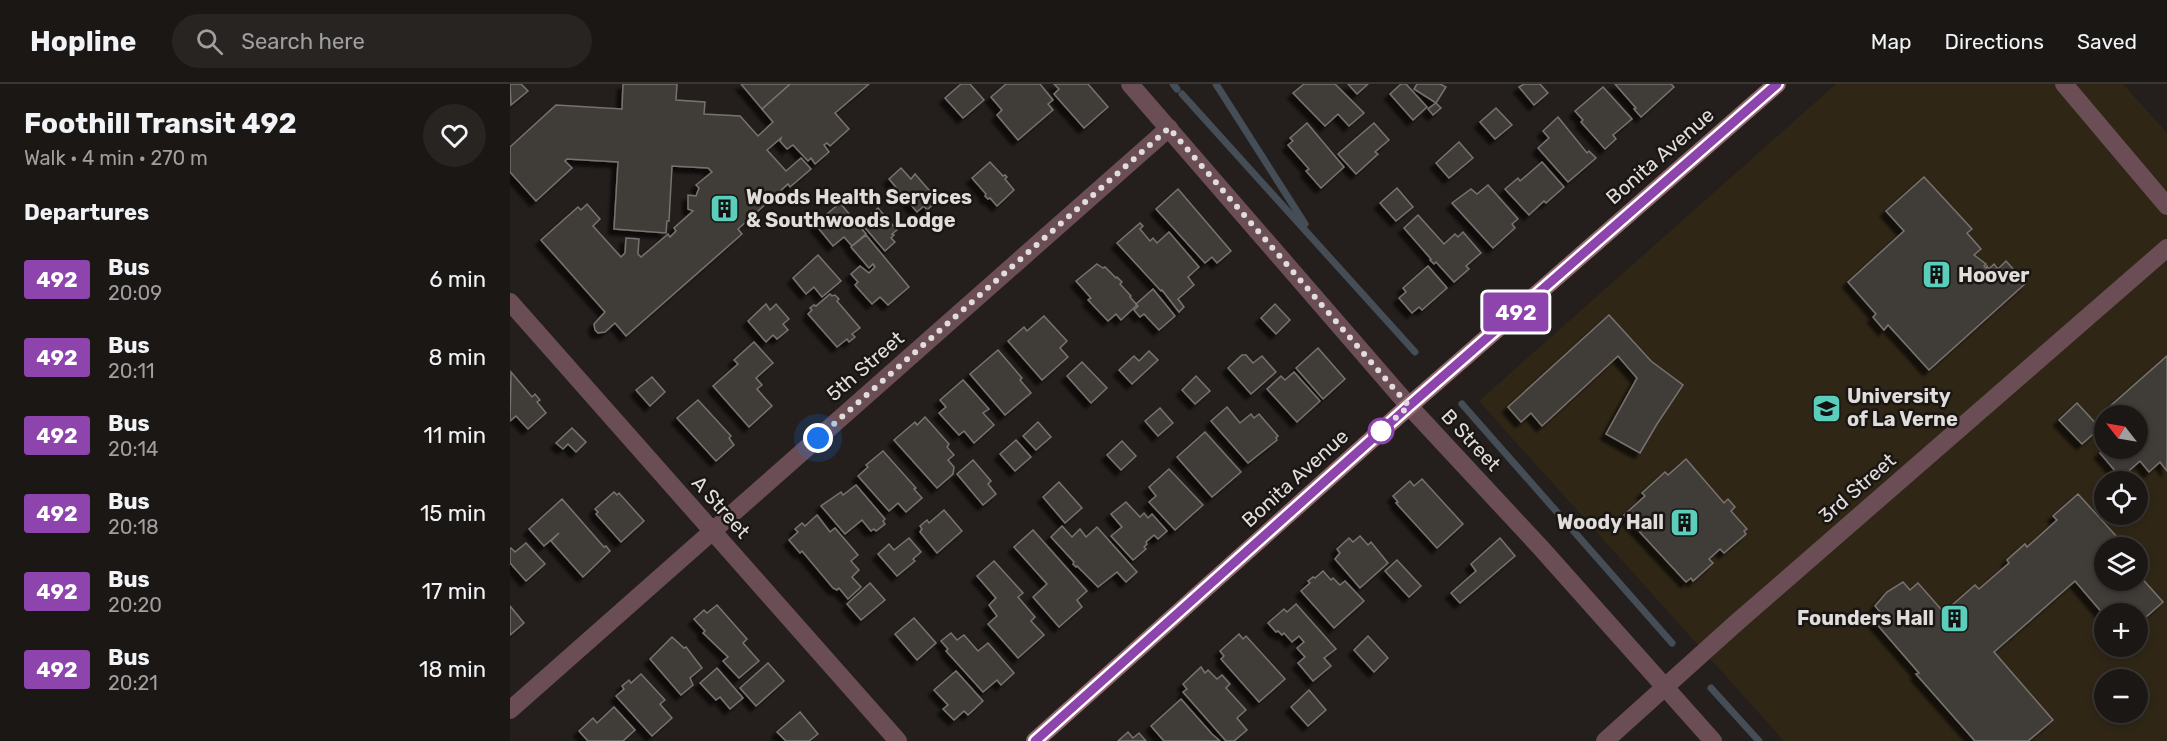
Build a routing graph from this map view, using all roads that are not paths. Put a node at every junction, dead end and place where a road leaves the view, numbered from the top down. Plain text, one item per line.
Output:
1 (1130, 84) edge
2 (1777, 84) edge
3 (2064, 84) edge
4 (1169, 128) junction
5 (2167, 206) edge
6 (2167, 248) edge
7 (510, 302) edge
8 (1409, 406) junction
9 (712, 531) junction
10 (1664, 687) junction
11 (510, 710) edge
12 (898, 741) edge
13 (1035, 741) edge
14 (1605, 741) edge
15 (1713, 741) edge

1 - 4 street, B Street
2 - 8 main road, Bonita Avenue
3 - 5 street
4 - 8 street, B Street
4 - 9 street, 5th Street
6 - 10 street, 3rd Street
7 - 9 street, A Street
8 - 10 street, B Street
8 - 13 main road, Bonita Avenue
9 - 11 street, 5th Street
9 - 12 street, A Street
10 - 14 street, 3rd Street
10 - 15 street, B Street

